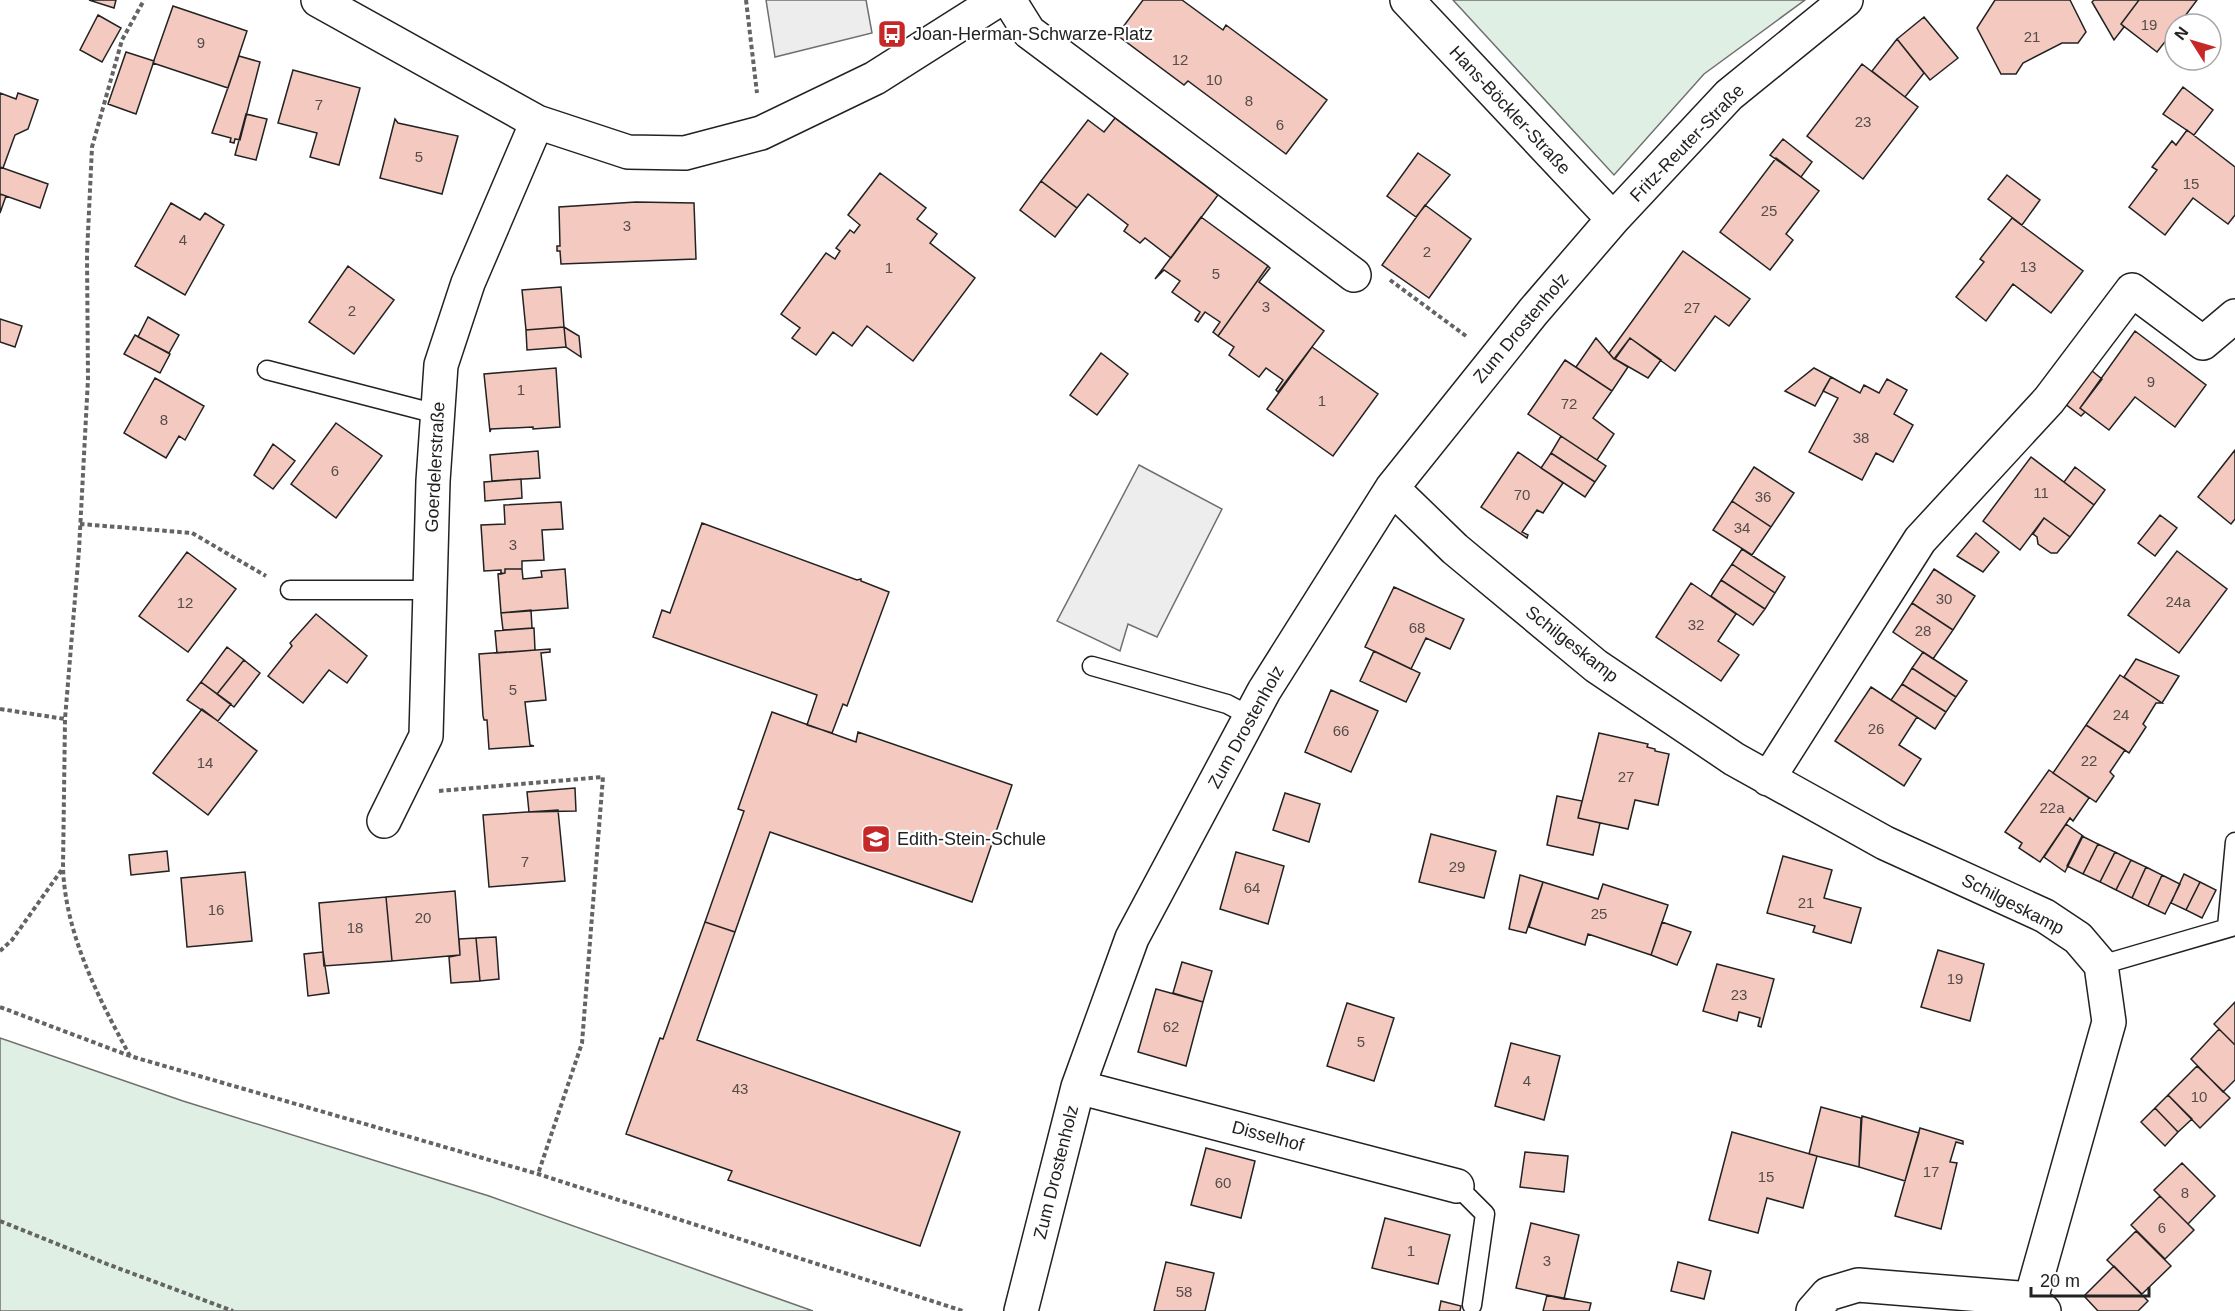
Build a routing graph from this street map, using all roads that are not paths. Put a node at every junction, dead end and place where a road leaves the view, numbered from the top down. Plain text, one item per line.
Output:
1 (318, 0) edge
2 (998, 0) edge
3 (1009, 0) edge
4 (1407, 0) edge
5 (1846, 0) edge
6 (537, 122) junction
7 (1613, 219) junction
8 (1354, 275) road end
9 (2235, 316) edge
10 (267, 370) dead end
11 (437, 414) junction
12 (1392, 488) junction
13 (290, 590) road end
14 (430, 590) junction
15 (1092, 666) dead end
16 (1250, 716) junction
17 (1768, 779) junction
18 (384, 821) dead end
19 (2235, 842) edge
20 (2231, 927) edge
21 (2101, 965) junction
22 (1078, 1087) junction
23 (1457, 1186) joint
24 (1472, 1305) dead end
25 (2038, 1305) edge
26 (1021, 1311) edge
27 (1813, 1311) edge

1 - 6 street
2 - 6 street
3 - 8 street
4 - 7 street, Hans-Böckler-Straße
5 - 7 street, Fritz-Reuter-Straße
6 - 11 street, Goerdelerstraße
7 - 12 street, Zum Drostenholz
9 - 17 street
10 - 11 lane
11 - 14 street, Goerdelerstraße
12 - 16 street, Zum Drostenholz
12 - 17 street, Schilgeskamp
13 - 14 lane
14 - 18 street, Goerdelerstraße
15 - 16 lane
16 - 22 street, Zum Drostenholz
17 - 21 street, Schilgeskamp
19 - 20 lane
20 - 21 lane
21 - 25 street
22 - 23 street, Disselhof
22 - 26 street, Zum Drostenholz
23 - 24 lane
25 - 27 street

